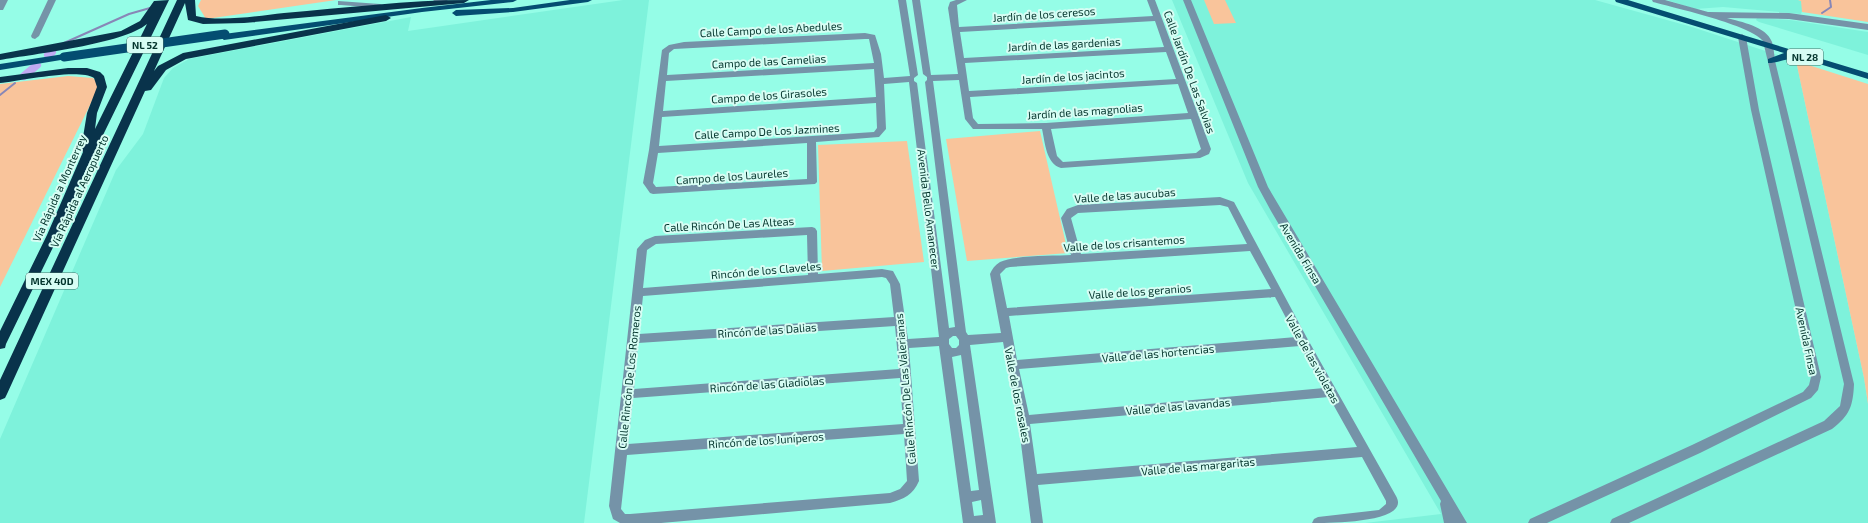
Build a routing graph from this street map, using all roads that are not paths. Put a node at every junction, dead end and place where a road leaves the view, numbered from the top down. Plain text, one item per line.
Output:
1 (52, 0) edge
2 (159, 0) edge
3 (164, 0) edge
4 (182, 0) edge
5 (190, 0) edge
6 (352, 0) edge
7 (437, 0) edge
8 (444, 0) edge
9 (464, 0) edge
10 (474, 0) edge
11 (513, 0) edge
12 (588, 0) edge
13 (902, 0) edge
14 (916, 0) edge
15 (963, 0) edge
16 (1151, 0) edge
17 (1187, 0) edge
18 (1619, 0) edge
19 (1633, 0) edge
20 (1656, 0) edge
21 (380, 6) junction
22 (904, 10) junction
23 (917, 10) junction
24 (1708, 15) junction
25 (386, 18) joint
26 (1158, 18) junction
27 (1868, 27) edge
28 (956, 30) junction
29 (35, 36) dead end
30 (224, 36) junction
31 (1742, 37) junction
32 (1766, 42) junction
33 (1170, 49) junction
34 (1802, 56) junction
35 (0, 57) edge
36 (64, 59) junction
37 (960, 60) junction
38 (1771, 61) junction
39 (878, 66) junction
40 (0, 67) edge
41 (0, 70) edge
42 (1868, 71) edge
43 (1868, 76) edge
44 (962, 77) junction
45 (662, 78) junction
46 (929, 78) junction
47 (913, 79) junction
48 (0, 80) edge
49 (879, 81) junction
50 (1182, 81) junction
51 (966, 94) junction
52 (137, 96) junction
53 (880, 100) junction
54 (658, 114) junction
55 (1195, 116) junction
56 (1046, 126) junction
57 (811, 141) junction
58 (654, 150) junction
59 (85, 158) junction
60 (943, 190) junction
61 (927, 191) junction
62 (945, 205) junction
63 (1231, 205) joint
64 (929, 206) junction
65 (648, 242) joint
66 (1253, 247) junction
67 (1077, 258) junction
68 (998, 269) joint
69 (813, 278) junction
70 (893, 278) joint
71 (638, 292) junction
72 (1278, 293) junction
73 (1003, 312) junction
74 (900, 321) junction
75 (1007, 337) junction
76 (634, 339) junction
77 (964, 340) junction
78 (944, 341) junction
79 (1303, 341) junction
80 (0, 344) edge
81 (903, 344) junction
82 (1013, 365) junction
83 (905, 373) junction
84 (1332, 392) junction
85 (0, 394) edge
86 (628, 394) junction
87 (1024, 420) junction
88 (909, 429) junction
89 (622, 450) junction
90 (1364, 452) junction
91 (1033, 480) junction
92 (1443, 493) junction
93 (987, 494) junction
94 (966, 497) junction
95 (616, 514) joint
96 (990, 522) edge
97 (969, 523) edge
98 (1037, 523) edge
99 (1318, 523) edge
100 (1450, 523) edge
101 (1461, 523) edge
102 (1534, 523) edge
103 (1616, 523) edge

1 - 29 street
2 - 35 highway
3 - 59 highway, Vía Rápida a Monterrey / MEX 40D
4 - 52 highway, Vía Rápida al Aeropuerto / MEX 40D
5 - 21 highway
6 - 21 street
7 - 8 street
9 - 21 highway
10 - 30 main road
11 - 30 main road
12 - 25 main road
13 - 22 street, Avenida Bello Amanecer
14 - 23 street, Avenida Bello Amanecer
15 - 28 street
16 - 26 street, Calle Jardín De Las Salvias
17 - 92 street, Avenida Finsa
18 - 31 main road, NL 28
19 - 32 main road
20 - 24 street
22 - 23 street
22 - 47 street, Avenida Bello Amanecer
23 - 46 street, Avenida Bello Amanecer
24 - 27 street
24 - 32 street
25 - 52 highway
26 - 28 street, Jardín de los ceresos
26 - 33 street, Calle Jardín De Las Salvias
28 - 37 street
30 - 36 main road, bridge
31 - 32 main road, NL 28
31 - 102 street, Avenida Finsa
32 - 34 main road, NL 28
32 - 38 street
32 - 42 main road
33 - 37 street, Jardín de las gardenias
33 - 50 street, Calle Jardín De Las Salvias
34 - 38 main road
34 - 43 main road, NL 28
36 - 40 main road
36 - 41 main road
37 - 44 street
38 - 103 street
39 - 45 street, Campo de las Camelias
39 - 45 street, Calle Campo de los Abedules
39 - 49 street
44 - 46 street
44 - 51 street
45 - 54 street
46 - 47 street
46 - 60 street, Avenida Bello Amanecer
47 - 49 street
47 - 61 street, Avenida Bello Amanecer
48 - 59 highway
49 - 53 street
50 - 51 street, Jardín de los jacintos
50 - 55 street, Calle Jardín De Las Salvias
51 - 56 street, Jardín de las magnolias
52 - 85 highway, Vía Rápida al Aeropuerto / MEX 40D
53 - 54 street, Campo de los Girasoles
53 - 57 street, Calle Campo De Los Jazmines
54 - 58 street
55 - 56 street, Jardín de las magnolias
55 - 56 street, Calle Jardín De Las Salvias
57 - 58 street, Calle Campo De Los Jazmines
57 - 58 street, Campo de los Laureles
59 - 80 highway, Vía Rápida a Monterrey / MEX 40D
60 - 61 street
60 - 62 street, Avenida Bello Amanecer
61 - 64 street, Avenida Bello Amanecer
62 - 64 street
62 - 77 street, Avenida Bello Amanecer
63 - 66 street, Valle de las violetas
63 - 67 street, Valle de las aucubas
64 - 78 street, Avenida Bello Amanecer
65 - 69 street, Calle Rincón De Las Alteas
65 - 71 street, Calle Rincón De Los Romeros
66 - 67 street, Valle de los crisantemos
66 - 72 street, Valle de las violetas
67 - 68 street, Valle de los crisantemos
68 - 73 street, Valle de los rosales
69 - 70 street, Rincón de los Claveles
69 - 71 street, Rincón de los Claveles
70 - 74 street, Calle Rincón De Las Valerianas
71 - 76 street, Calle Rincón De Los Romeros
72 - 73 street, Valle de los geranios
72 - 79 street, Valle de las violetas
73 - 75 street, Valle de los rosales
74 - 76 street, Rincón de las Dalias
74 - 81 street, Calle Rincón De Las Valerianas
75 - 77 street
75 - 82 street, Valle de los rosales
76 - 86 street, Calle Rincón De Los Romeros
77 - 78 street
77 - 78 street
77 - 93 street, Avenida Bello Amanecer
78 - 81 street
78 - 94 street, Avenida Bello Amanecer
79 - 82 street, Valle de las hortencias
79 - 84 street, Valle de las violetas
81 - 83 street, Calle Rincón De Las Valerianas
82 - 87 street, Valle de los rosales
83 - 86 street, Rincón de las Gladiolas
83 - 88 street, Calle Rincón De Las Valerianas
84 - 87 street, Valle de las lavandas
84 - 90 street, Valle de las violetas
86 - 89 street, Calle Rincón De Los Romeros
87 - 91 street, Valle de los rosales
88 - 89 street, Rincón de los Juníperos
88 - 95 street, Calle Rincón De Las Valerianas
89 - 95 street, Calle Rincón De Los Romeros
90 - 91 street, Valle de las margaritas
90 - 99 street, Valle de las violetas
91 - 98 street, Valle de los rosales
92 - 100 street, Avenida Finsa
92 - 101 street, Avenida Finsa
93 - 94 street
93 - 96 street, Avenida Bello Amanecer
94 - 97 street, Avenida Bello Amanecer
96 - 97 street

